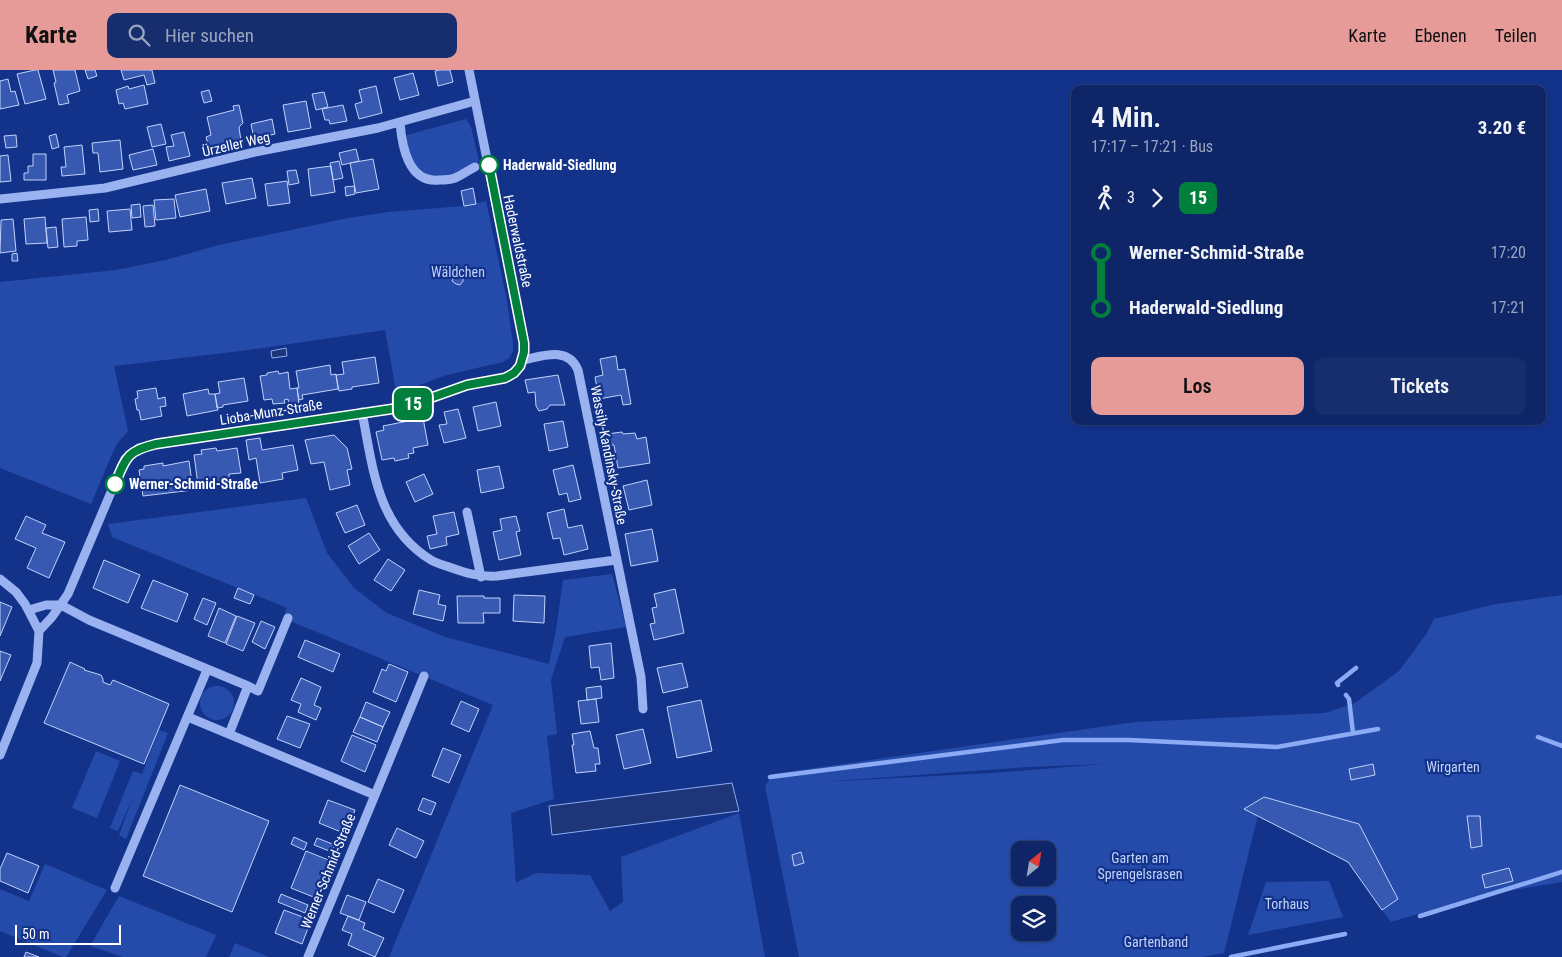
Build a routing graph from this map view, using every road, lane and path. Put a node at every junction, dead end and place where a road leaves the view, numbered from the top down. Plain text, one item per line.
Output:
1 (469, 70) edge
2 (475, 101) junction
3 (400, 123) junction
4 (475, 167) dead end
5 (0, 199) edge
6 (523, 360) junction
7 (362, 412) junction
8 (467, 512) dead end
9 (616, 560) junction
10 (482, 577) junction
11 (0, 579) edge
12 (61, 605) junction
13 (29, 610) junction
14 (288, 618) dead end
15 (39, 631) junction
16 (207, 670) junction
17 (424, 676) dead end
18 (248, 686) junction
19 (643, 708) dead end
20 (188, 717) junction
21 (229, 734) junction
22 (0, 755) edge
23 (374, 795) junction
24 (116, 888) dead end
25 (308, 957) edge

1 - 2 street, Haderwaldstraße
2 - 3 street, Ürzeller Weg
2 - 6 street, Haderwaldstraße
3 - 4 street
3 - 5 street, Ürzeller Weg
6 - 7 street, Lioba-Munz-Straße
6 - 9 street, Wassily-Kandinsky-Straße
7 - 10 street
7 - 12 street, Lioba-Munz-Straße
8 - 10 street
9 - 10 street
9 - 19 street, Wassily-Kandinsky-Straße
11 - 13 street
12 - 13 street
12 - 15 street, Lioba-Munz-Straße
12 - 16 street
13 - 15 street
14 - 18 street
15 - 22 street
16 - 18 street
16 - 20 street
17 - 23 street, Werner-Schmid-Straße
18 - 21 street
20 - 21 street
20 - 24 street
21 - 23 street
23 - 25 street, Werner-Schmid-Straße

